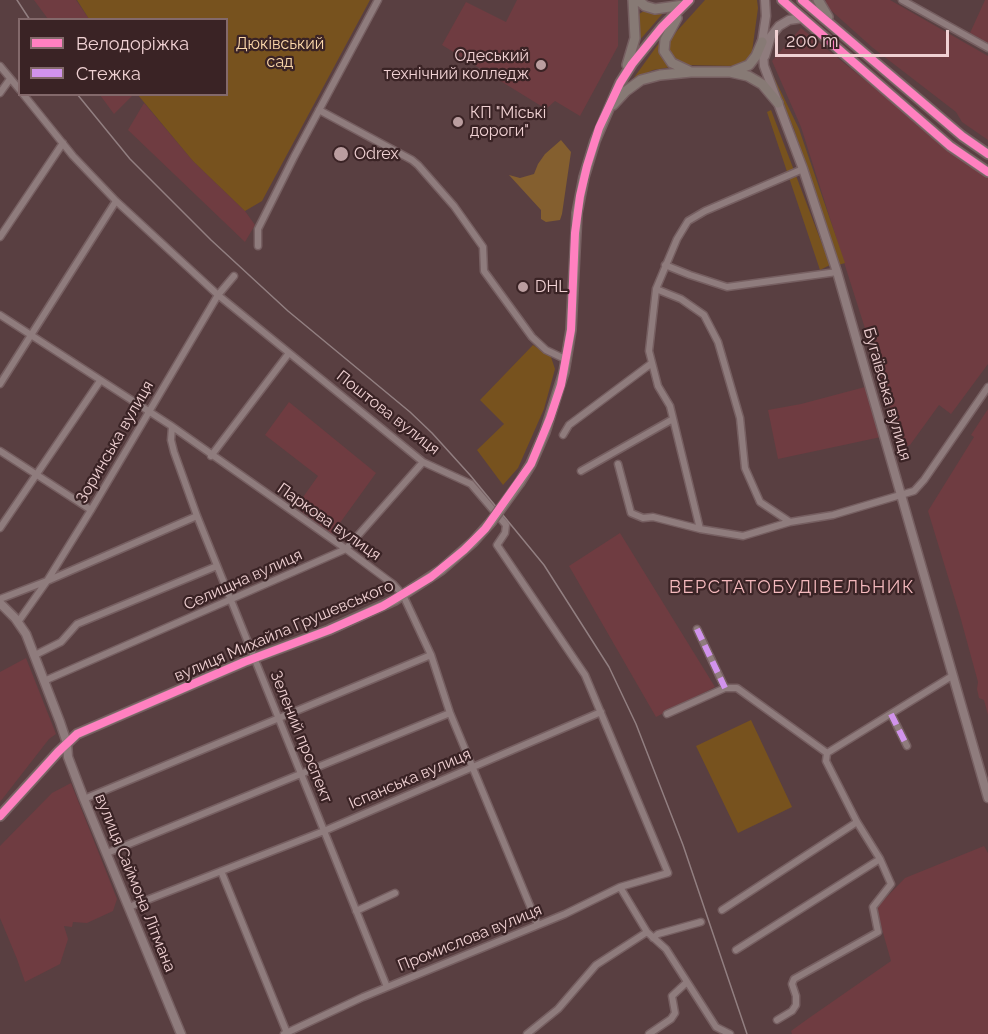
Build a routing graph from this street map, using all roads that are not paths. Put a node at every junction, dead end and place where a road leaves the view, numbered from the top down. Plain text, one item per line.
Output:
1 (378, 0) edge
2 (633, 0) edge
3 (638, 0) edge
4 (765, 0) edge
5 (782, 0) edge
6 (802, 0) edge
7 (819, 0) edge
8 (902, 0) edge
9 (686, 2) edge
10 (803, 18) junction
11 (832, 24) junction
12 (762, 42) junction
13 (988, 48) edge
14 (0, 66) edge
15 (764, 66) junction
16 (691, 72) junction
17 (730, 72) junction
18 (10, 78) junction
19 (620, 83) junction
20 (18, 88) edge
21 (0, 93) edge
22 (25, 96) edge
23 (778, 103) junction
24 (319, 110) junction
25 (604, 116) junction
26 (63, 143) junction
27 (988, 154) edge
28 (803, 169) junction
29 (988, 172) edge
30 (116, 201) junction
31 (0, 237) edge
32 (258, 246) dead end
33 (666, 265) junction
34 (837, 272) junction
35 (234, 276) dead end
36 (656, 289) junction
37 (218, 295) junction
38 (0, 315) edge
39 (31, 335) junction
40 (290, 353) junction
41 (567, 360) junction
42 (652, 363) junction
43 (100, 381) junction
44 (0, 384) edge
45 (988, 387) edge
46 (149, 412) junction
47 (673, 419) junction
48 (172, 427) junction
49 (563, 435) dead end
50 (0, 450) edge
51 (211, 456) junction
52 (423, 462) junction
53 (618, 464) dead end
54 (581, 471) dead end
55 (36, 475) junction
56 (901, 496) junction
57 (91, 510) junction
58 (197, 516) junction
59 (790, 522) junction
60 (0, 528) edge
61 (700, 529) junction
62 (346, 549) junction
63 (217, 566) junction
64 (47, 581) junction
65 (404, 595) junction
66 (0, 599) edge
67 (230, 601) junction
68 (0, 603) edge
69 (18, 622) junction
70 (697, 629) dead end
71 (430, 655) junction
72 (35, 656) junction
73 (254, 659) junction
74 (952, 676) junction
75 (44, 681) junction
76 (725, 688) junction
77 (601, 712) junction
78 (450, 713) junction
79 (667, 714) dead end
80 (891, 714) junction
81 (278, 717) junction
82 (67, 743) junction
83 (907, 746) dead end
84 (827, 753) junction
85 (472, 768) junction
86 (301, 773) junction
87 (84, 798) junction
88 (988, 798) edge
89 (0, 816) edge
90 (857, 822) junction
91 (324, 831) junction
92 (107, 853) junction
93 (880, 859) junction
94 (221, 871) junction
95 (668, 873) joint
96 (620, 887) junction
97 (394, 893) dead end
98 (129, 907) junction
99 (722, 910) dead end
100 (356, 911) junction
101 (701, 922) dead end
102 (538, 925) junction
103 (650, 935) junction
104 (736, 951) dead end
105 (687, 982) junction
106 (387, 987) junction
107 (777, 1020) dead end
108 (715, 1030) edge
109 (285, 1033) edge
110 (181, 1034) edge
111 (527, 1034) edge
112 (650, 1034) edge
113 (730, 1034) edge

1 - 24 street
2 - 19 main road
3 - 9 main road
4 - 12 main road, Бугаївська вулиця
5 - 10 main road
6 - 11 main road
7 - 11 main road
8 - 13 street
9 - 16 main road
9 - 19 main road, вулиця Михайла Грушевського
10 - 15 main road
10 - 29 main road
11 - 27 main road
12 - 15 main road, Бугаївська вулиця
12 - 17 main road
14 - 18 street
15 - 23 main road, Бугаївська вулиця
16 - 17 main road
16 - 25 main road
17 - 23 main road
18 - 20 street
18 - 21 street
19 - 25 main road, вулиця Михайла Грушевського
22 - 26 street, Поштова вулиця
23 - 28 main road, Бугаївська вулиця
24 - 32 street
24 - 41 street
25 - 41 main road, вулиця Михайла Грушевського
26 - 30 street, Поштова вулиця
26 - 31 street
28 - 33 street
28 - 34 main road, Бугаївська вулиця
30 - 37 street, Поштова вулиця
30 - 39 street
33 - 34 street
33 - 36 street
34 - 56 main road, Бугаївська вулиця
35 - 37 street, Зоринська вулиця
36 - 42 street
36 - 59 street
37 - 40 street, Поштова вулиця
37 - 46 street, Зоринська вулиця
38 - 39 street, Паркова вулиця
39 - 43 street, Паркова вулиця
39 - 44 street
40 - 51 street
40 - 52 street, Поштова вулиця
41 - 65 main road, вулиця Михайла Грушевського, bridge
42 - 47 street
42 - 49 street
43 - 46 street, Паркова вулиця
43 - 55 street
45 - 56 street
46 - 48 street, Паркова вулиця
46 - 57 street, Зоринська вулиця
47 - 54 street
47 - 61 street
48 - 51 street, Паркова вулиця
48 - 58 street, Зелений проспект
50 - 55 street
51 - 62 street, Паркова вулиця
52 - 62 street, Селищна вулиця
52 - 77 street, Поштова вулиця
53 - 61 street
55 - 57 street
55 - 60 street
56 - 59 street
56 - 74 main road, Бугаївська вулиця
57 - 64 street, Зоринська вулиця
58 - 63 street, Зелений проспект
58 - 64 street
59 - 61 street
62 - 65 street, Паркова вулиця
62 - 67 street, Селищна вулиця
63 - 67 street, Зелений проспект
63 - 72 street
64 - 66 street
64 - 69 street, Зоринська вулиця
65 - 71 street, Паркова вулиця
65 - 73 main road, вулиця Михайла Грушевського
67 - 73 street, Зелений проспект
67 - 75 street, Селищна вулиця
68 - 69 main road, вулиця Саймона Літмана
69 - 72 main road, вулиця Саймона Літмана
70 - 76 street
71 - 78 street, Паркова вулиця
71 - 81 street
72 - 75 main road, вулиця Саймона Літмана
73 - 81 street, Зелений проспект
73 - 82 main road, вулиця Михайла Грушевського
74 - 80 street
74 - 88 main road, Бугаївська вулиця
75 - 82 main road, вулиця Саймона Літмана
76 - 79 street
76 - 84 street
77 - 85 street, Іспанська вулиця
77 - 95 street, Поштова вулиця
78 - 85 street, Паркова вулиця
78 - 86 street
80 - 83 street
80 - 84 street
81 - 86 street, Зелений проспект
81 - 87 street
82 - 87 main road, вулиця Саймона Літмана
82 - 89 main road, вулиця Михайла Грушевського
84 - 90 street
85 - 91 street, Іспанська вулиця
85 - 102 street, Паркова вулиця
86 - 91 street, Зелений проспект
86 - 92 street
87 - 92 main road, вулиця Саймона Літмана
90 - 93 street
90 - 99 street
91 - 94 street, Іспанська вулиця
91 - 100 street, Зелений проспект
92 - 98 main road, вулиця Саймона Літмана
93 - 104 street
93 - 107 street
94 - 98 street, Іспанська вулиця
94 - 109 street
95 - 96 street, Промислова вулиця
96 - 102 street, Промислова вулиця
96 - 103 street
97 - 100 street
98 - 110 main road, вулиця Саймона Літмана
100 - 106 street, Зелений проспект
101 - 103 street
102 - 106 street, Промислова вулиця
103 - 105 street
103 - 111 street
105 - 108 street
105 - 112 street
106 - 109 street, Промислова вулиця
108 - 113 street

